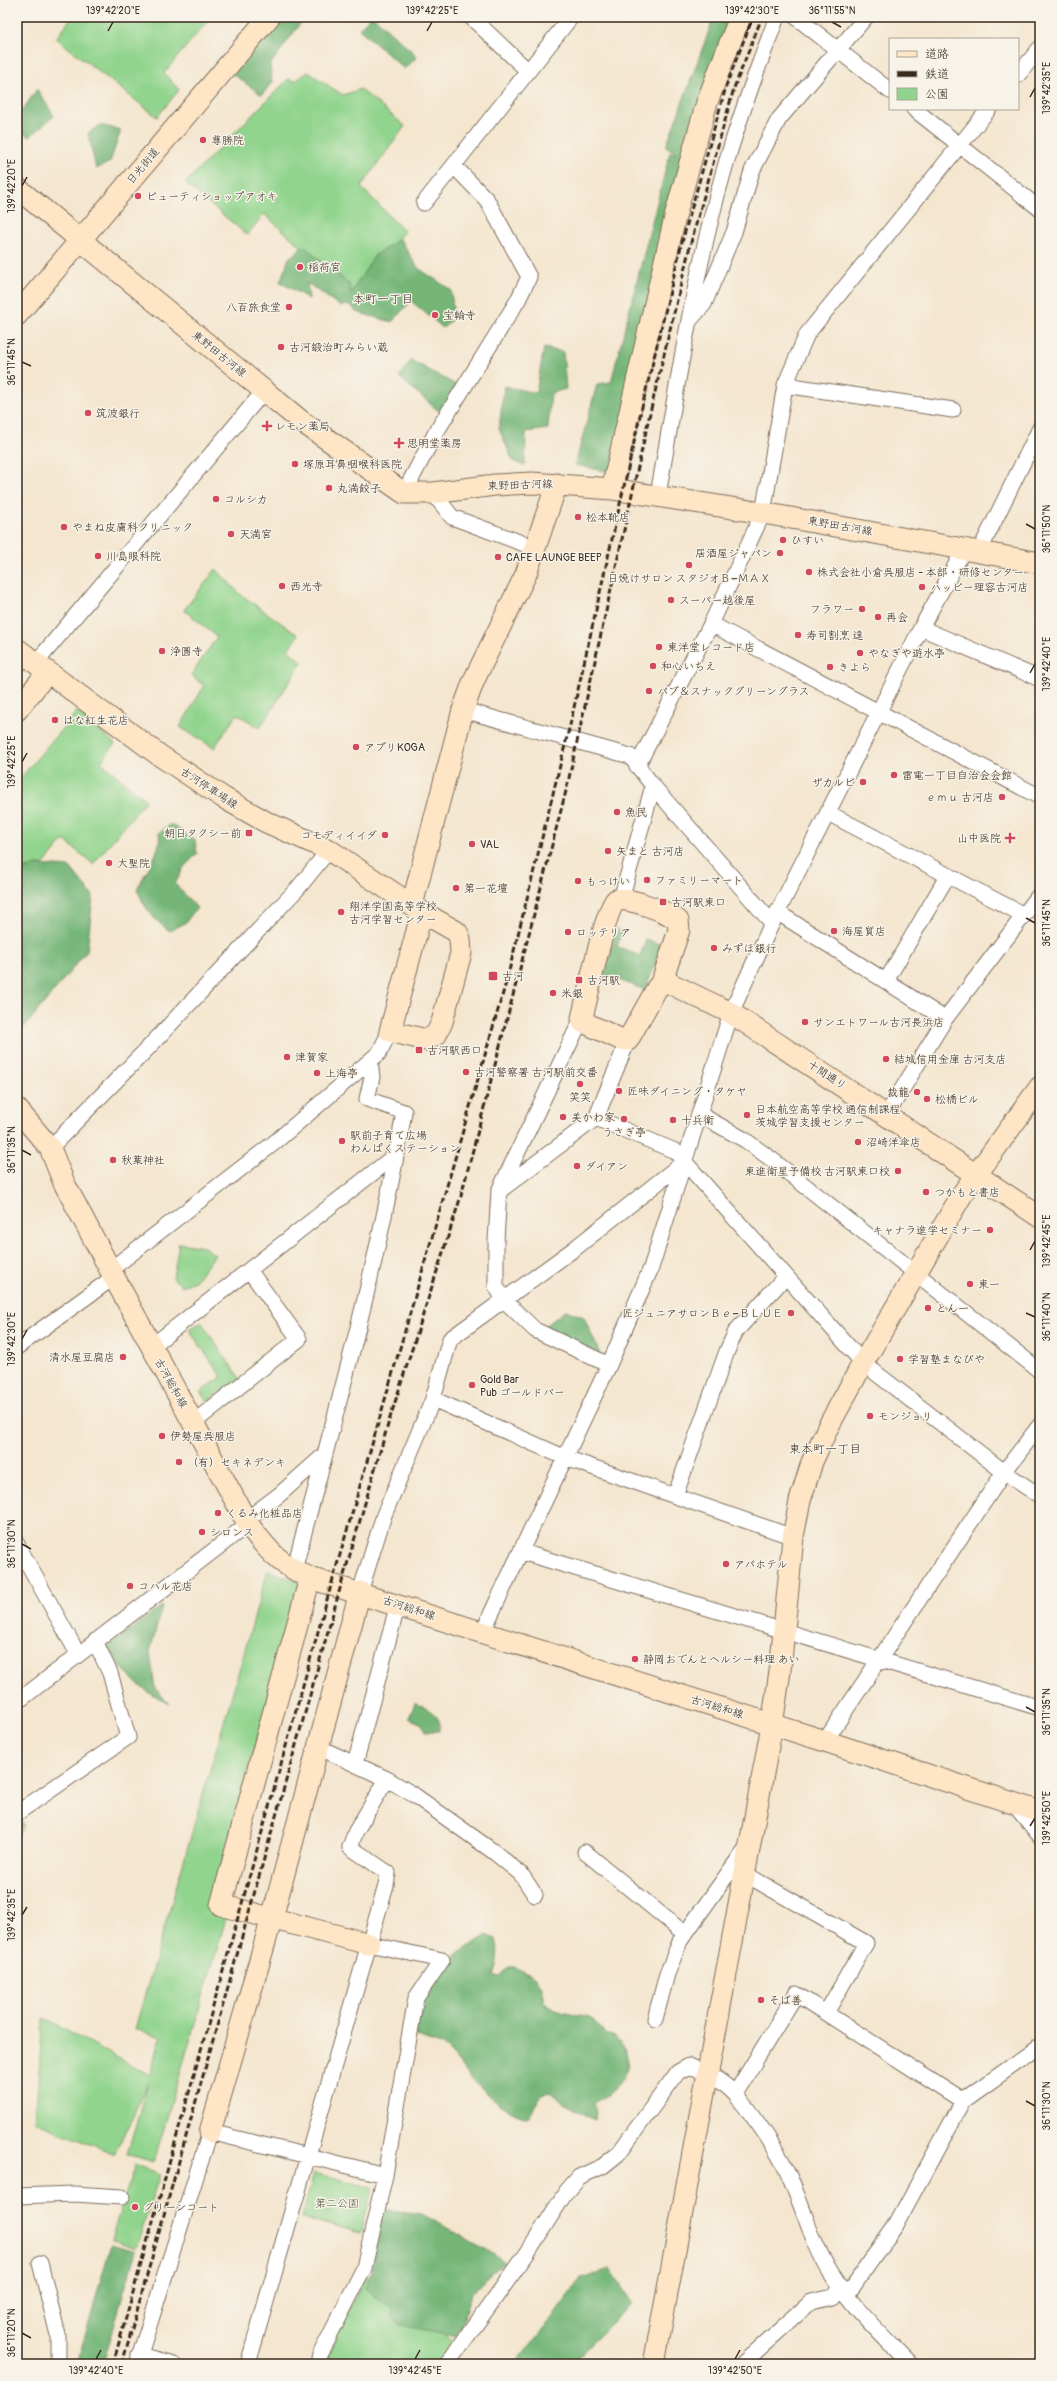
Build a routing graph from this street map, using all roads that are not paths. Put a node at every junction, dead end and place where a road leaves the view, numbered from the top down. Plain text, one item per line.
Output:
1 (269, 17) edge
2 (471, 17) edge
3 (571, 17) edge
4 (740, 17) edge
5 (777, 17) edge
6 (796, 17) edge
7 (866, 17) edge
8 (1040, 48) edge
9 (838, 50) junction
10 (528, 71) junction
11 (1019, 74) edge
12 (889, 90) edge
13 (915, 110) edge
14 (988, 110) edge
15 (960, 145) junction
16 (454, 166) junction
17 (17, 188) edge
18 (424, 203) dead end
19 (1040, 209) edge
20 (80, 240) junction
21 (17, 315) edge
22 (690, 320) junction
23 (786, 385) junction
24 (264, 391) junction
25 (953, 410) dead end
26 (1040, 428) edge
27 (557, 484) junction
28 (612, 489) junction
29 (404, 493) junction
30 (433, 493) junction
31 (658, 496) junction
32 (763, 513) junction
33 (535, 548) junction
34 (972, 550) junction
35 (1040, 563) edge
36 (711, 624) junction
37 (921, 628) junction
38 (17, 649) edge
39 (41, 668) junction
40 (1040, 679) edge
41 (17, 710) edge
42 (463, 710) junction
43 (880, 712) junction
44 (637, 766) junction
45 (653, 786) junction
46 (1040, 796) edge
47 (828, 813) junction
48 (329, 850) junction
49 (948, 875) junction
50 (1040, 894) edge
51 (621, 899) junction
52 (417, 908) junction
53 (1024, 915) junction
54 (774, 917) junction
55 (886, 981) junction
56 (669, 983) junction
57 (731, 1013) junction
58 (582, 1018) junction
59 (945, 1019) junction
60 (390, 1031) junction
61 (628, 1040) junction
62 (370, 1061) junction
63 (1040, 1087) edge
64 (17, 1109) edge
65 (699, 1114) junction
66 (887, 1114) junction
67 (596, 1118) junction
68 (50, 1148) junction
69 (397, 1154) junction
70 (685, 1161) junction
71 (976, 1174) junction
72 (500, 1191) junction
73 (1040, 1217) edge
74 (249, 1270) junction
75 (916, 1273) junction
76 (112, 1274) junction
77 (786, 1276) junction
78 (504, 1300) junction
79 (152, 1346) junction
80 (17, 1347) edge
81 (863, 1363) junction
82 (609, 1365) junction
83 (1040, 1371) edge
84 (433, 1399) junction
85 (193, 1423) junction
86 (1040, 1425) edge
87 (324, 1455) junction
88 (566, 1458) junction
89 (1004, 1472) junction
90 (675, 1496) junction
91 (1040, 1496) edge
92 (247, 1522) junction
93 (793, 1537) junction
94 (17, 1544) edge
95 (522, 1552) junction
96 (302, 1574) junction
97 (360, 1592) junction
98 (398, 1604) junction
99 (483, 1631) junction
100 (784, 1632) junction
101 (95, 1641) junction
102 (78, 1654) junction
103 (880, 1660) junction
104 (17, 1702) edge
105 (1040, 1708) edge
106 (772, 1724) junction
107 (826, 1741) junction
108 (318, 1747) junction
109 (355, 1764) junction
110 (386, 1779) junction
111 (1013, 1803) junction
112 (1040, 1812) edge
113 (17, 1813) edge
114 (1040, 1836) edge
115 (751, 1841) junction
116 (585, 1852) dead end
117 (745, 1874) junction
118 (535, 1895) dead end
119 (272, 1918) junction
120 (685, 1934) junction
121 (369, 1944) junction
122 (826, 2014) junction
123 (655, 2019) dead end
124 (1040, 2046) edge
125 (707, 2072) junction
126 (735, 2094) junction
127 (963, 2101) junction
128 (210, 2132) junction
129 (308, 2157) junction
130 (385, 2175) junction
131 (17, 2196) edge
132 (122, 2197) dead end
133 (40, 2263) dead end
134 (844, 2291) junction
135 (138, 2360) edge
136 (58, 2364) edge
137 (173, 2364) edge
138 (248, 2364) edge
139 (318, 2364) edge
140 (447, 2364) edge
141 (654, 2364) edge
142 (742, 2364) edge
143 (910, 2364) edge

1 - 20 street, 日光街道
2 - 10 street
3 - 10 street
4 - 28 street
5 - 22 street
6 - 9 street
7 - 9 street
8 - 11 street
9 - 12 street
9 - 22 street
10 - 16 street
13 - 15 street
14 - 15 street
15 - 19 street
15 - 23 street
16 - 18 street
16 - 29 street
17 - 20 street, 東野田古河線
20 - 21 street, 日光街道
20 - 24 street, 東野田古河線
22 - 31 street
23 - 25 street
23 - 32 street
24 - 29 street, 東野田古河線
24 - 39 street
26 - 34 street
27 - 28 street, 東野田古河線
27 - 30 street, 東野田古河線
27 - 33 street
28 - 31 street, 東野田古河線
29 - 30 street, 東野田古河線
30 - 33 street
31 - 32 street, 東野田古河線
32 - 34 street, 東野田古河線
32 - 36 street
33 - 42 street
34 - 35 street, 東野田古河線
34 - 37 street
36 - 43 street
36 - 44 street
37 - 40 street
37 - 43 street
38 - 39 street, 古河停車場線
39 - 41 street
39 - 48 street, 古河停車場線
42 - 44 street
42 - 52 street
43 - 46 street
43 - 47 street
44 - 45 street
45 - 51 street
45 - 54 street
47 - 49 street
47 - 54 street
48 - 52 street, 古河停車場線
48 - 68 street
49 - 53 street
49 - 55 street
50 - 53 street
51 - 56 street
51 - 58 street
52 - 60 street
52 - 60 street, 古河停車場線
53 - 59 street
54 - 55 street
54 - 57 street
55 - 59 street
56 - 57 street, 十間通り
56 - 61 street
57 - 65 street
57 - 66 street, 十間通り
58 - 61 street
58 - 72 street
59 - 66 street
60 - 62 street
61 - 67 street
62 - 69 street
62 - 76 street
63 - 71 street
64 - 68 street, 古河総和線
65 - 70 street
65 - 75 street
66 - 71 street, 十間通り
67 - 70 street
67 - 72 street
68 - 76 street, 古河総和線
69 - 74 street
69 - 87 street
70 - 77 street
70 - 78 street
70 - 82 street
71 - 73 street, 十間通り
71 - 75 street
72 - 78 street
74 - 79 street
74 - 85 street
75 - 81 street
75 - 83 street
76 - 79 street, 古河総和線
76 - 80 street
77 - 81 street
77 - 90 street
78 - 82 street
78 - 84 street
79 - 85 street, 古河総和線
81 - 89 street
81 - 93 street
82 - 88 street
84 - 88 street
84 - 97 street
85 - 92 street, 古河総和線
86 - 89 street
87 - 92 street
87 - 96 street
88 - 90 street
88 - 95 street
89 - 91 street
89 - 103 street
90 - 93 street
92 - 96 street, 古河総和線
92 - 101 street
93 - 100 street
94 - 102 street
95 - 99 street
95 - 100 street
96 - 97 street, 古河総和線
96 - 119 street
97 - 98 street, 古河総和線
97 - 108 street
98 - 99 street, 古河総和線
98 - 109 street
99 - 106 street, 古河総和線
100 - 103 street
100 - 106 street
101 - 102 street
101 - 113 street
102 - 104 street
103 - 105 street
103 - 107 street
106 - 107 street, 古河総和線
106 - 115 street
107 - 111 street, 古河総和線
108 - 109 street
108 - 119 street
109 - 110 street
110 - 118 street
110 - 121 street
111 - 112 street, 古河総和線
111 - 114 street
115 - 117 street
115 - 120 street
116 - 120 street
117 - 122 street
117 - 125 street
119 - 121 street
119 - 128 street
120 - 123 street
121 - 129 street
121 - 130 street
122 - 126 street
122 - 127 street
124 - 127 street
125 - 126 street
125 - 140 street
125 - 141 street
126 - 134 street
127 - 134 street
128 - 129 street
128 - 135 street
129 - 130 street
129 - 138 street
130 - 139 street
131 - 132 street
133 - 136 street
134 - 142 street
134 - 143 street
135 - 137 street

